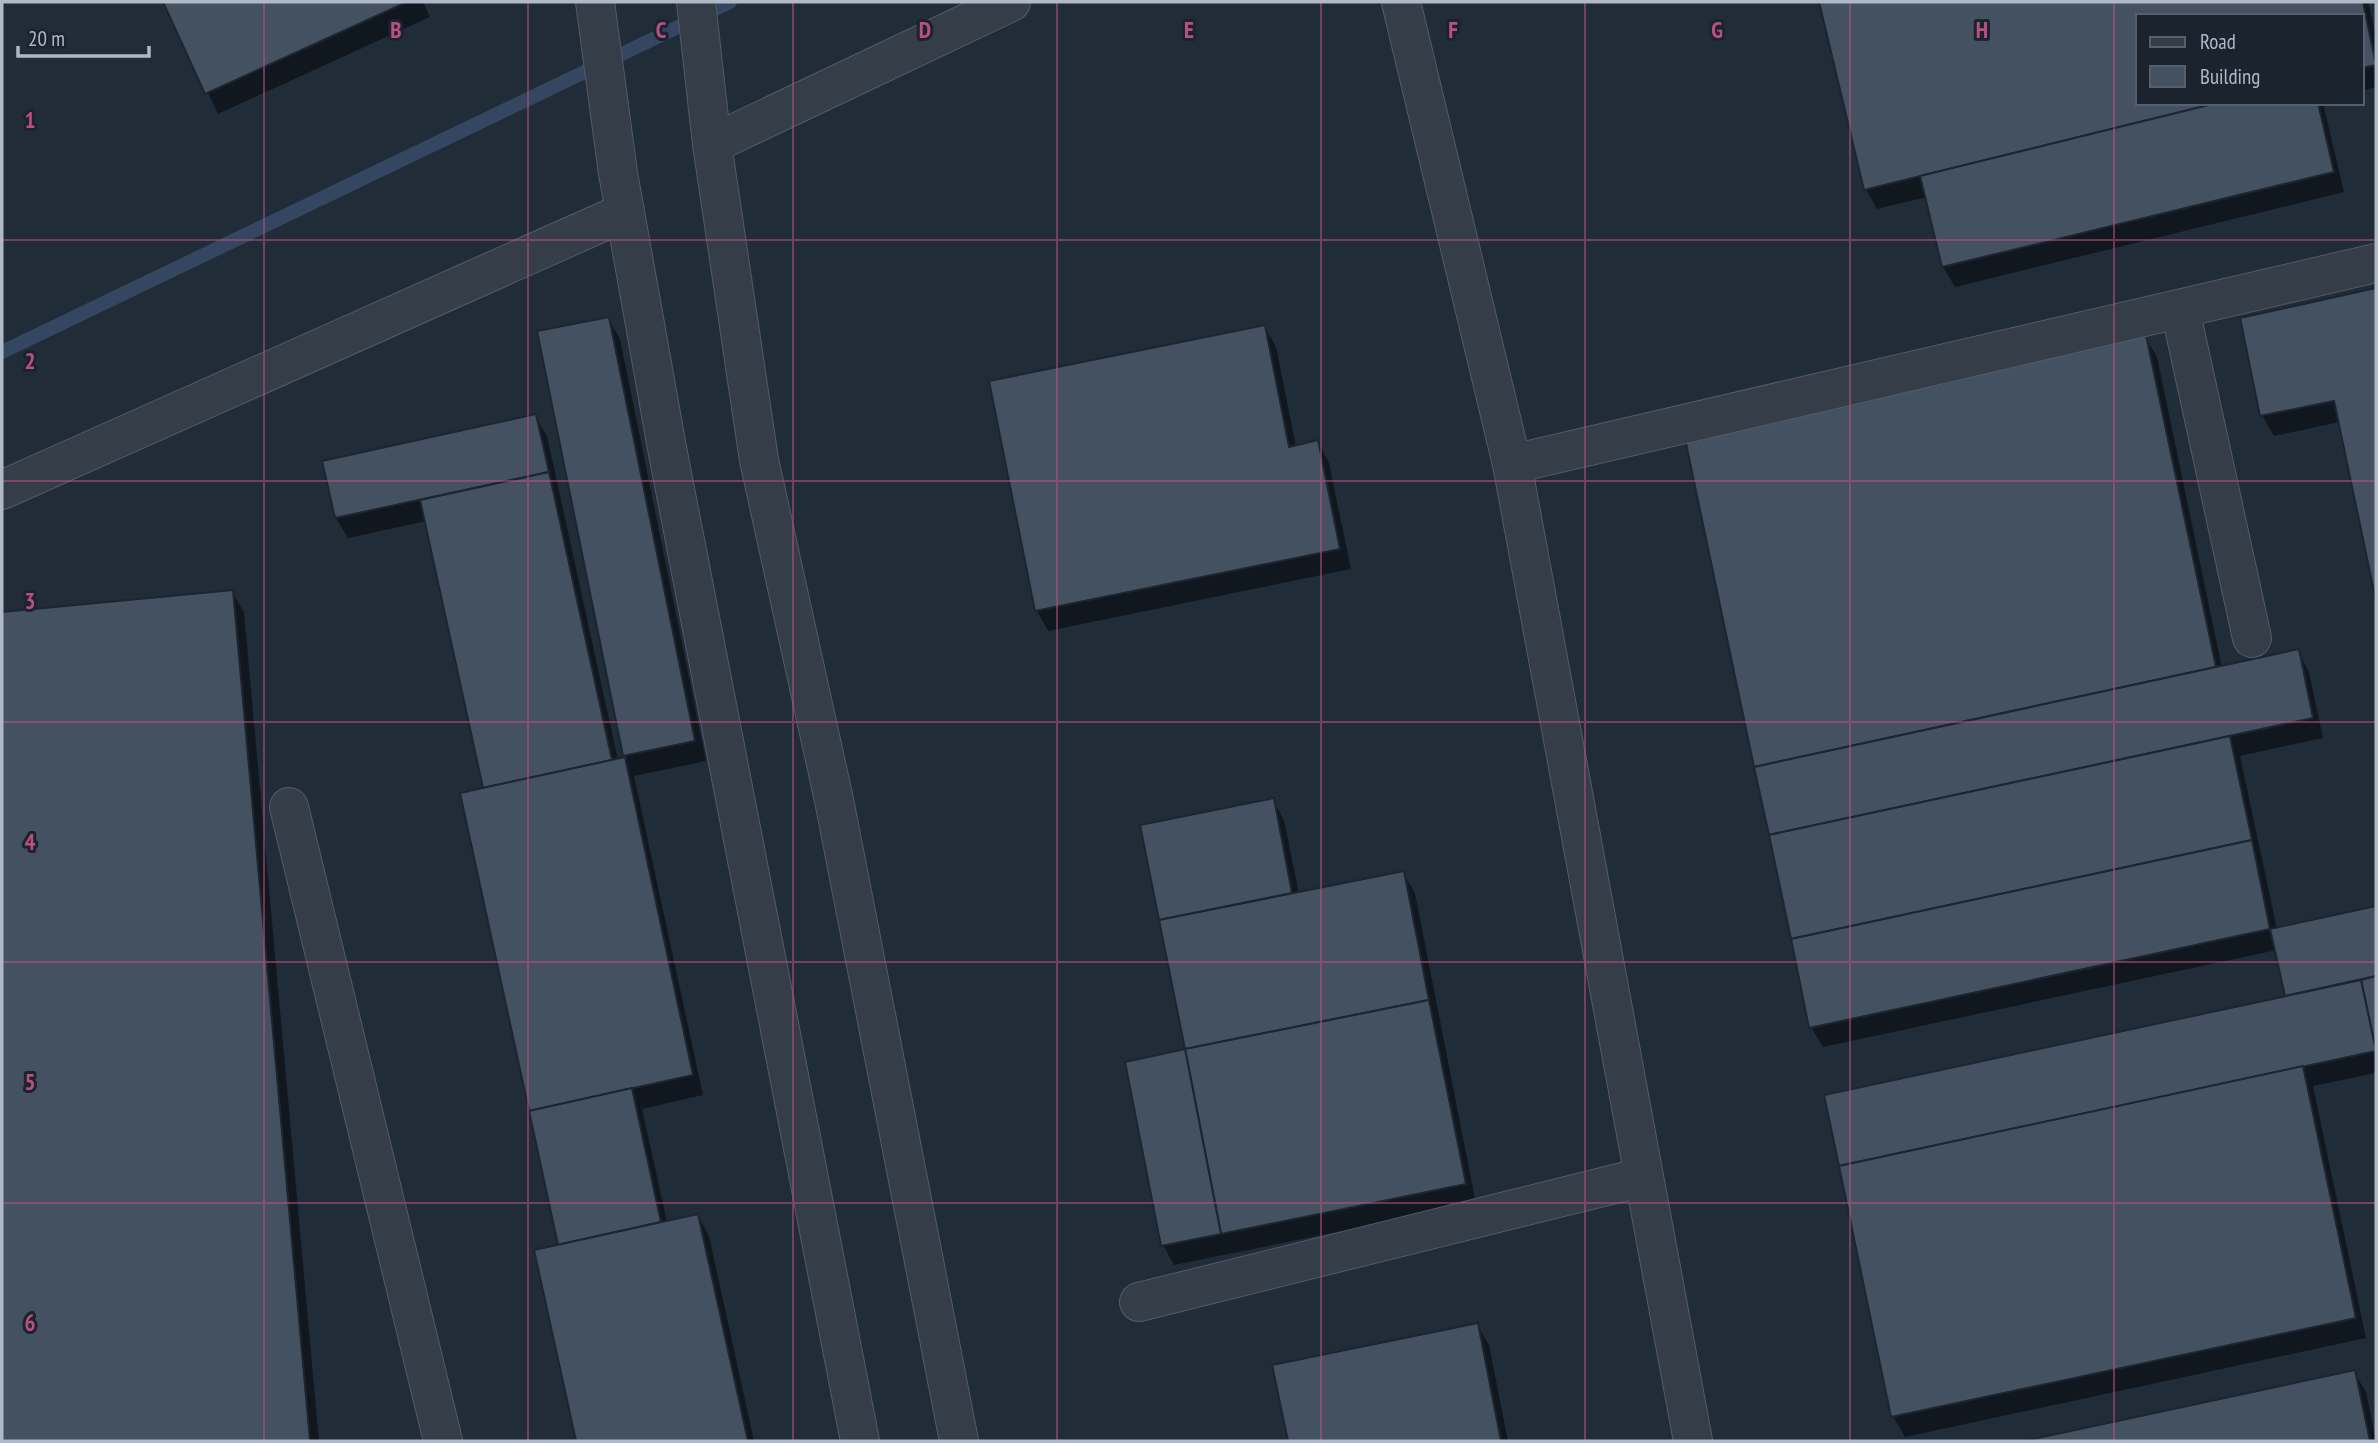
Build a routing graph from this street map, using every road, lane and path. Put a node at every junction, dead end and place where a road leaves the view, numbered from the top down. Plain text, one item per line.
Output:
1 (595, 2) edge
2 (696, 2) edge
3 (1011, 2) edge
4 (1401, 2) edge
5 (712, 145) junction
6 (625, 212) junction
7 (2376, 263) edge
8 (2180, 309) junction
9 (1512, 464) junction
10 (2, 490) edge
11 (2252, 638) dead end
12 (289, 807) dead end
13 (1643, 1177) junction
14 (1139, 1303) dead end
15 (443, 1441) edge
16 (860, 1441) edge
17 (959, 1441) edge
18 (1693, 1441) edge

1 - 6 street
2 - 5 street
3 - 5 street
4 - 9 street
5 - 17 street
6 - 10 street
6 - 16 street
7 - 8 street
8 - 9 street
8 - 11 street
9 - 13 street
12 - 15 street
13 - 14 street
13 - 18 street

